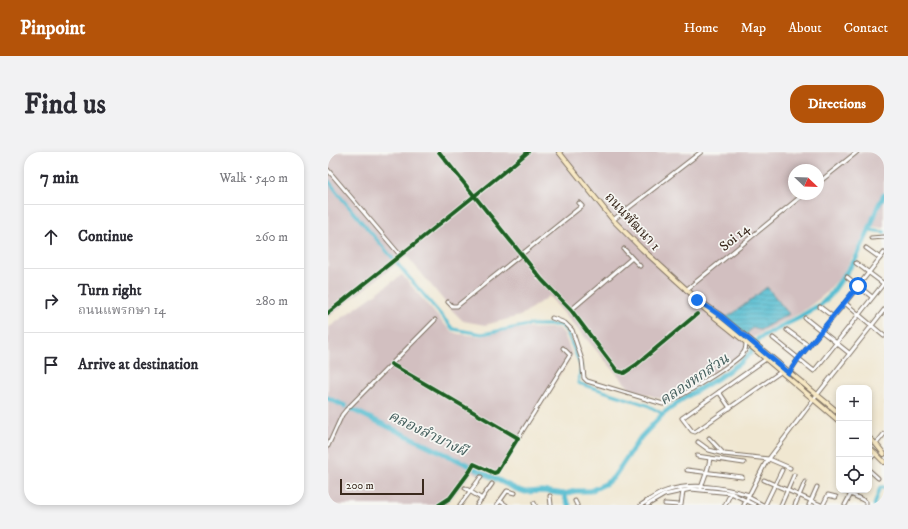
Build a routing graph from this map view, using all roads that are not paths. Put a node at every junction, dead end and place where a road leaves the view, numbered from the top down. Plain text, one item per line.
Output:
1 (439, 152) edge
2 (528, 152) edge
3 (558, 152) edge
4 (700, 152) edge
5 (857, 152) edge
6 (328, 170) edge
7 (824, 178) edge
8 (475, 196) junction
9 (795, 200) edge
10 (579, 203) dead end
11 (613, 220) junction
12 (871, 238) dead end
13 (884, 238) edge
14 (866, 248) dead end
15 (624, 249) dead end
16 (884, 253) edge
17 (400, 255) junction
18 (522, 255) junction
19 (632, 258) junction
20 (880, 258) junction
21 (856, 263) dead end
22 (640, 266) dead end
23 (869, 272) junction
24 (846, 277) dead end
25 (884, 284) edge
26 (858, 286) junction
27 (686, 290) junction
28 (872, 297) junction
29 (448, 302) dead end
30 (844, 303) junction
31 (820, 307) dead end
32 (570, 310) junction
33 (884, 310) edge
34 (328, 313) edge
35 (697, 314) dead end
36 (859, 314) junction
37 (832, 316) junction
38 (552, 318) dead end
39 (805, 318) dead end
40 (435, 320) dead end
41 (872, 326) junction
42 (788, 330) dead end
43 (821, 331) junction
44 (884, 335) edge
45 (773, 338) dead end
46 (748, 342) junction
47 (836, 342) junction
48 (809, 346) junction
49 (563, 348) dead end
50 (759, 350) junction
51 (850, 354) junction
52 (766, 359) junction
53 (798, 359) junction
54 (391, 364) junction
55 (783, 370) junction
56 (789, 373) junction
57 (719, 392) junction
58 (817, 395) junction
59 (814, 400) junction
60 (730, 408) junction
61 (836, 411) edge
62 (836, 418) edge
63 (884, 434) edge
64 (518, 438) junction
65 (709, 438) dead end
66 (872, 441) edge
67 (698, 442) dead end
68 (876, 444) junction
69 (328, 446) edge
70 (880, 449) junction
71 (872, 450) edge
72 (876, 453) junction
73 (724, 454) junction
74 (884, 454) edge
75 (697, 456) dead end
76 (872, 457) edge
77 (710, 458) junction
78 (769, 459) junction
79 (884, 462) edge
80 (744, 463) dead end
81 (790, 468) dead end
82 (686, 470) dead end
83 (782, 470) dead end
84 (705, 473) junction
85 (872, 473) edge
86 (794, 475) dead end
87 (481, 477) dead end
88 (742, 477) dead end
89 (878, 478) dead end
90 (764, 480) dead end
91 (805, 482) dead end
92 (492, 484) dead end
93 (775, 485) junction
94 (817, 487) dead end
95 (465, 488) dead end
96 (701, 488) junction
97 (787, 490) junction
98 (683, 491) junction
99 (732, 491) junction
100 (470, 492) junction
101 (515, 493) dead end
102 (851, 493) edge
103 (853, 493) edge
104 (800, 495) junction
105 (550, 496) dead end
106 (748, 497) junction
107 (836, 497) dead end
108 (482, 499) junction
109 (652, 500) junction
110 (811, 500) junction
111 (500, 501) junction
112 (665, 504) dead end
113 (439, 505) edge
114 (460, 505) edge
115 (477, 505) edge
116 (497, 505) edge
117 (506, 505) edge
118 (551, 505) edge
119 (641, 505) edge
120 (647, 505) edge
121 (680, 505) edge
122 (725, 505) edge
123 (744, 505) edge
124 (755, 505) edge
125 (764, 505) edge
126 (781, 505) edge
127 (795, 505) edge
128 (809, 505) edge
129 (822, 505) edge
130 (845, 505) edge
131 (866, 505) edge

1 - 8 street
2 - 8 street
3 - 11 main road, ถนนพัฒนา 1
4 - 11 street
5 - 7 street
6 - 17 street
8 - 17 street
8 - 18 street
9 - 27 street, Soi 14
10 - 18 street
11 - 27 main road, ถนนพัฒนา 1
12 - 13 street
14 - 20 street
15 - 19 street
16 - 20 street
17 - 34 street
18 - 29 street
18 - 32 street
19 - 22 street
19 - 32 street
20 - 23 street
21 - 23 street
23 - 25 street
23 - 26 street
24 - 26 street
25 - 28 street
26 - 28 street
26 - 30 street
27 - 46 main road, ถนนพัฒนา 1
28 - 36 street
30 - 36 street
30 - 37 street
31 - 37 street
32 - 35 street
33 - 41 street
36 - 41 street
36 - 47 street
37 - 43 street
38 - 46 street
39 - 43 street
40 - 54 street
41 - 44 street
41 - 51 street
42 - 48 street
43 - 47 street
43 - 48 street
45 - 53 street
46 - 50 main road, ถนนพัฒนา 1
47 - 51 street
47 - 53 street
48 - 53 street
49 - 64 street
50 - 52 main road
50 - 55 main road
51 - 58 street
52 - 55 main road
52 - 57 street
53 - 56 street
54 - 64 street
54 - 69 street
55 - 56 main road
55 - 59 main road
55 - 60 street
56 - 58 main road
57 - 60 street
57 - 60 street
58 - 59 street
58 - 61 main road
59 - 62 main road
59 - 78 street
63 - 68 street
64 - 113 street
65 - 73 street
66 - 68 main road
67 - 73 street
68 - 70 main road
70 - 72 main road
70 - 74 main road
71 - 72 main road
72 - 76 street
72 - 79 main road
73 - 78 street
75 - 77 street
77 - 80 street
77 - 84 street
78 - 81 street
78 - 106 street
82 - 84 street
83 - 93 street
84 - 88 street
84 - 96 street
85 - 89 street
86 - 97 street
87 - 100 street
90 - 93 street
91 - 104 street
92 - 108 street
93 - 97 street
93 - 125 street
94 - 110 street
95 - 100 street
96 - 98 street
96 - 99 street
96 - 109 street
97 - 104 street
97 - 126 street
98 - 109 street
98 - 121 street
99 - 106 street
99 - 106 street
99 - 122 street
100 - 108 street
100 - 114 street
101 - 111 street
102 - 130 street
103 - 131 street
104 - 110 street
104 - 127 street
105 - 118 street
106 - 123 street
106 - 124 street
106 - 125 street
107 - 129 street
108 - 115 street
109 - 119 street
109 - 120 street
110 - 128 street
110 - 129 street
111 - 116 street
111 - 117 street
112 - 121 street

